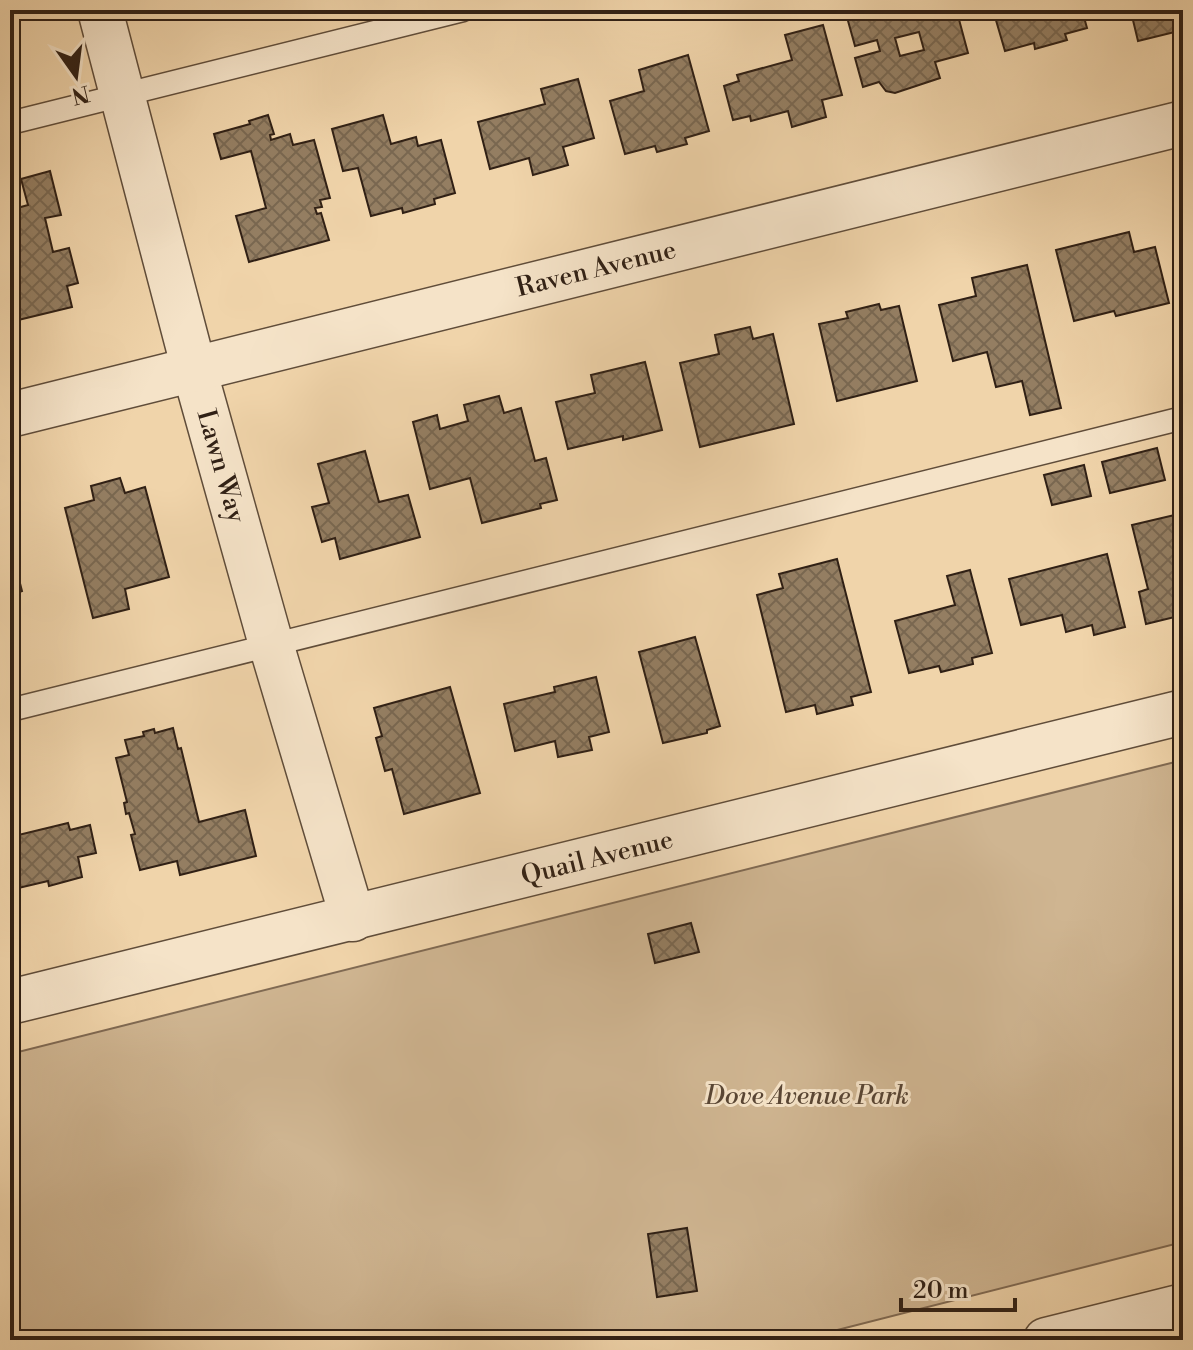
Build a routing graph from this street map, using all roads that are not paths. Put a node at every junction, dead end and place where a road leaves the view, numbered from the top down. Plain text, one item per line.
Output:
1 (100, 10) edge
2 (463, 10) edge
3 (123, 95) junction
4 (10, 123) edge
5 (1183, 123) edge
6 (194, 369) junction
7 (10, 415) edge
8 (1183, 418) edge
9 (271, 644) junction
10 (10, 710) edge
11 (1183, 712) edge
12 (353, 919) junction
13 (10, 1002) edge
14 (1165, 1320) edge
15 (1046, 1340) edge

1 - 3 street, Lawn Way
2 - 3 lane
3 - 4 lane
3 - 6 street, Lawn Way
5 - 6 street, Raven Avenue
6 - 7 street, Raven Avenue
6 - 9 street, Lawn Way
8 - 9 lane
9 - 10 lane
9 - 12 street, Lawn Way
11 - 12 street, Quail Avenue
12 - 13 street, Quail Avenue
14 - 15 street

